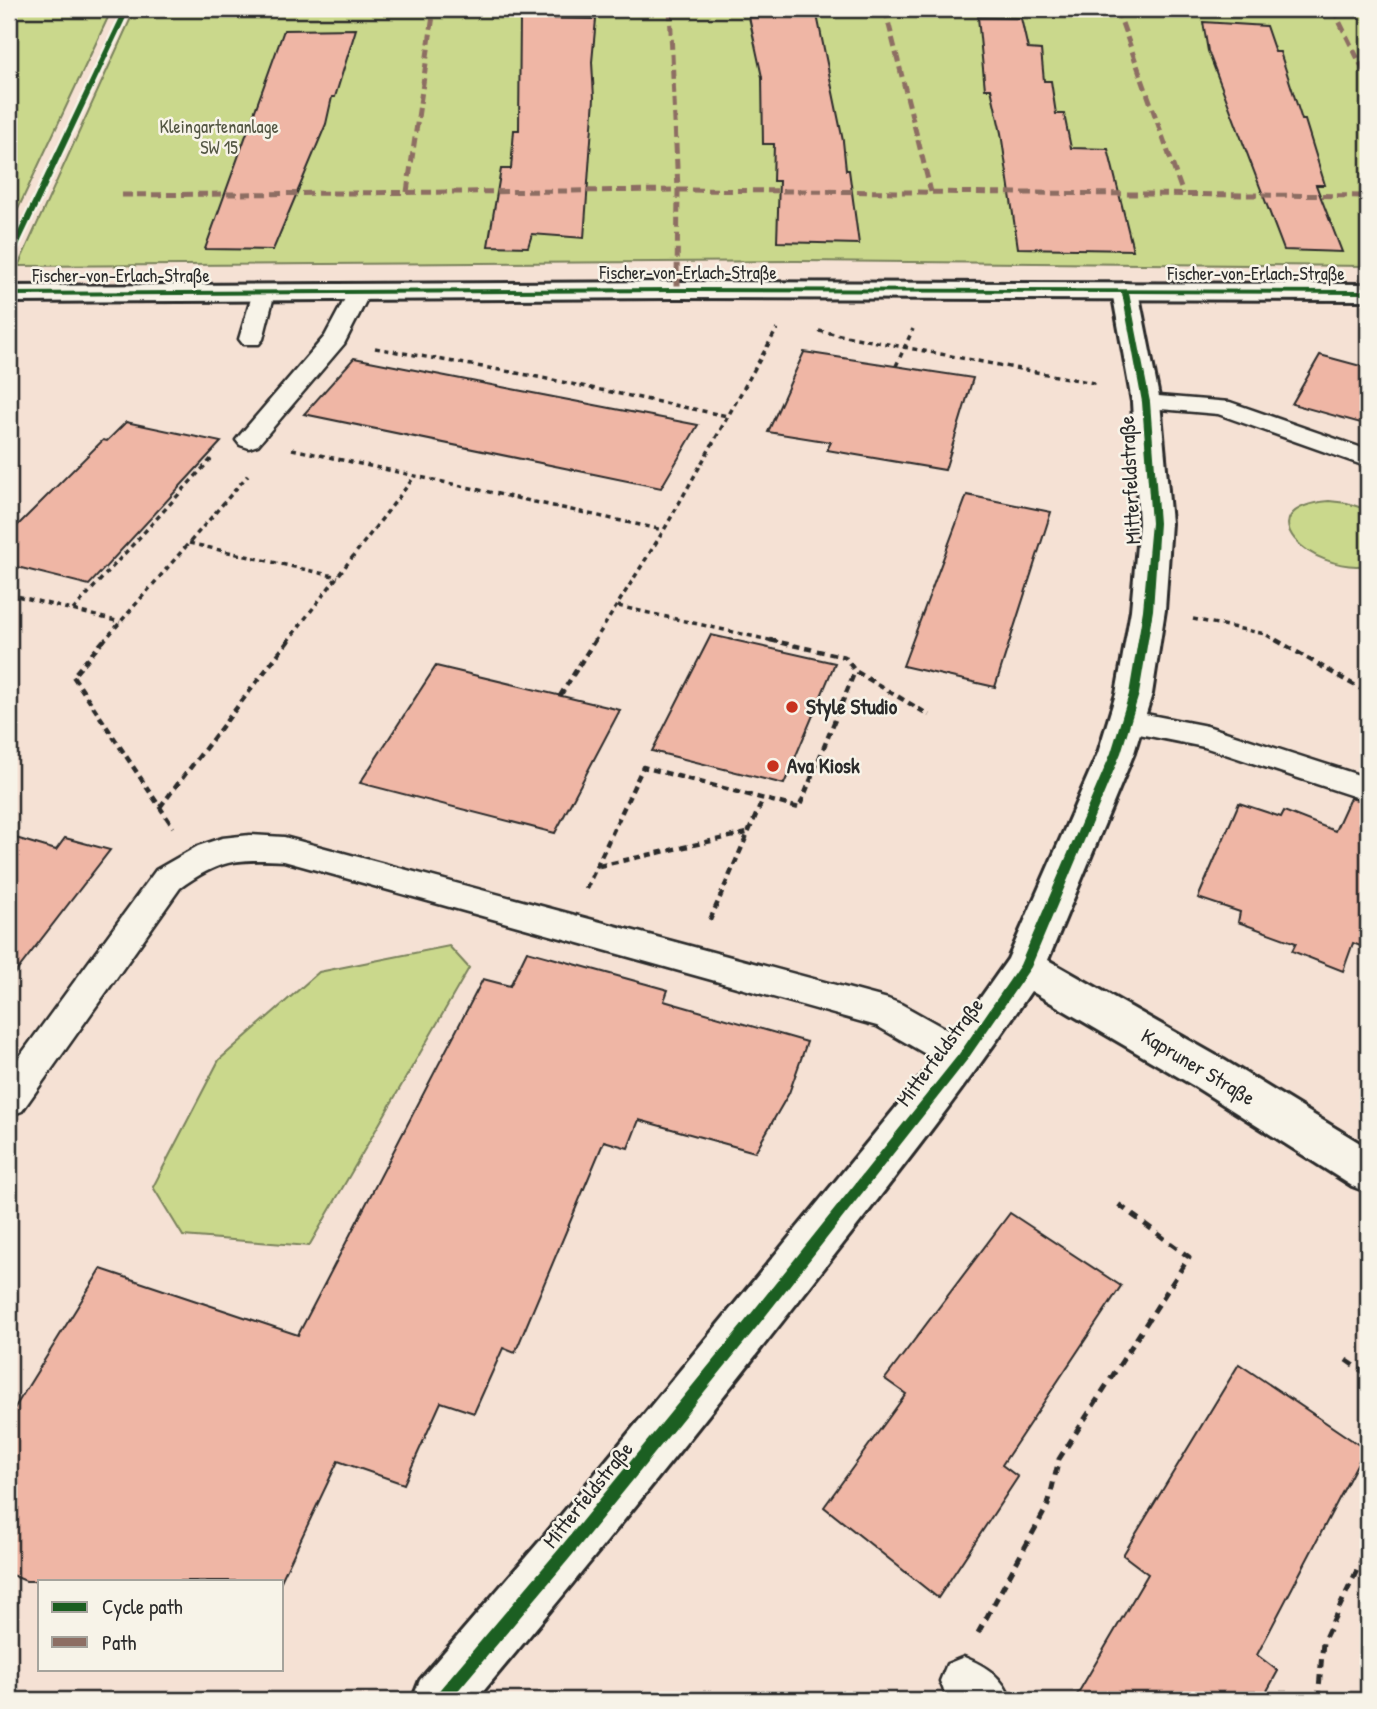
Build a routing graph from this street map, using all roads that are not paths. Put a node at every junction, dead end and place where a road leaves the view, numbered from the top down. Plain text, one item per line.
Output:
1 (1125, 291) junction
2 (264, 292) junction
3 (1368, 292) edge
4 (359, 293) junction
5 (9, 294) edge
6 (251, 339) dead end
7 (1146, 402) junction
8 (250, 440) dead end
9 (1368, 460) edge
10 (1125, 721) junction
11 (1367, 790) edge
12 (1025, 967) junction
13 (963, 1057) junction
14 (9, 1100) edge
15 (1368, 1172) edge
16 (440, 1700) edge

1 - 3 street, Fischer-von-Erlach-Straße
1 - 4 street, Fischer-von-Erlach-Straße
1 - 7 street, Mitterfeldstraße
2 - 4 street, Fischer-von-Erlach-Straße
2 - 5 street, Fischer-von-Erlach-Straße
2 - 6 lane
4 - 8 lane
7 - 9 lane
7 - 10 street, Mitterfeldstraße
10 - 11 lane
10 - 12 street, Mitterfeldstraße
12 - 13 street, Mitterfeldstraße
12 - 15 street, Kapruner Straße
13 - 14 lane
13 - 16 street, Mitterfeldstraße

